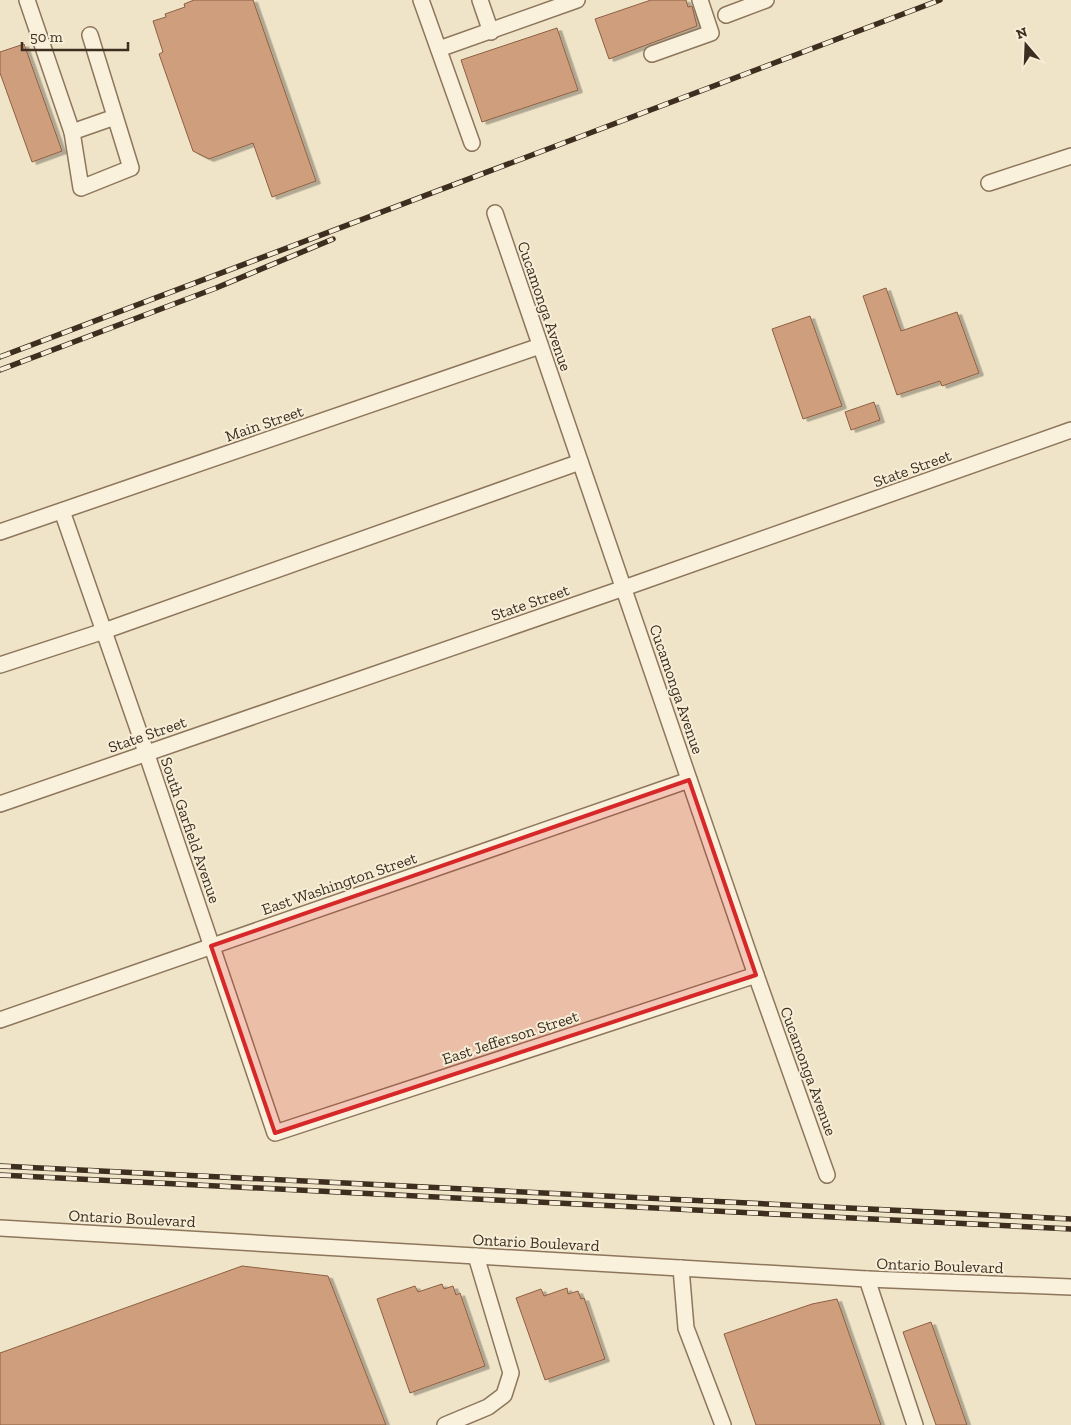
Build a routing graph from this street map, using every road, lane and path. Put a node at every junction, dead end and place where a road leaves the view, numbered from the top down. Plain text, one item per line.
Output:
1 (27, 0) edge
2 (421, 0) edge
3 (480, 0) edge
4 (577, 0) edge
5 (700, 0) edge
6 (766, 0) edge
7 (726, 15) dead end
8 (491, 32) junction
9 (90, 35) dead end
10 (439, 49) junction
11 (652, 54) dead end
12 (115, 117) junction
13 (72, 132) junction
14 (472, 143) dead end
15 (1071, 156) edge
16 (989, 183) dead end
17 (495, 212) dead end
18 (540, 346) junction
19 (1071, 430) edge
20 (580, 462) junction
21 (62, 511) junction
22 (0, 532) edge
23 (624, 588) junction
24 (104, 631) junction
25 (0, 665) edge
26 (146, 752) junction
27 (689, 780) junction
28 (0, 804) edge
29 (212, 946) junction
30 (756, 975) junction
31 (0, 1020) edge
32 (275, 1133) joint
33 (827, 1175) dead end
34 (0, 1228) edge
35 (476, 1256) junction
36 (681, 1268) junction
37 (867, 1279) junction
38 (1071, 1287) edge
39 (445, 1425) edge
40 (723, 1425) edge
41 (915, 1425) edge

1 - 13 street
2 - 10 street
3 - 8 street
4 - 8 street
5 - 11 street
6 - 7 street
8 - 10 street
9 - 12 street
10 - 14 street
12 - 13 street
12 - 13 street
15 - 16 street
17 - 18 street, Cucamonga Avenue
18 - 20 street, Cucamonga Avenue
18 - 21 street, Main Street
19 - 23 street, State Street
20 - 23 street, Cucamonga Avenue
20 - 24 street
21 - 22 street, Main Street
21 - 24 street, South Garfield Avenue
23 - 26 street, State Street
23 - 27 street, Cucamonga Avenue
24 - 25 street
24 - 26 street, South Garfield Avenue
26 - 28 street, State Street
26 - 29 street, South Garfield Avenue
27 - 29 street, East Washington Street
27 - 30 street, Cucamonga Avenue
29 - 31 street, East Washington Street
29 - 32 street, South Garfield Avenue
30 - 32 street, East Jefferson Street
30 - 33 street, Cucamonga Avenue
34 - 35 street, Ontario Boulevard
35 - 36 street, Ontario Boulevard
35 - 39 street
36 - 37 street, Ontario Boulevard
36 - 40 street
37 - 38 street, Ontario Boulevard
37 - 41 street

